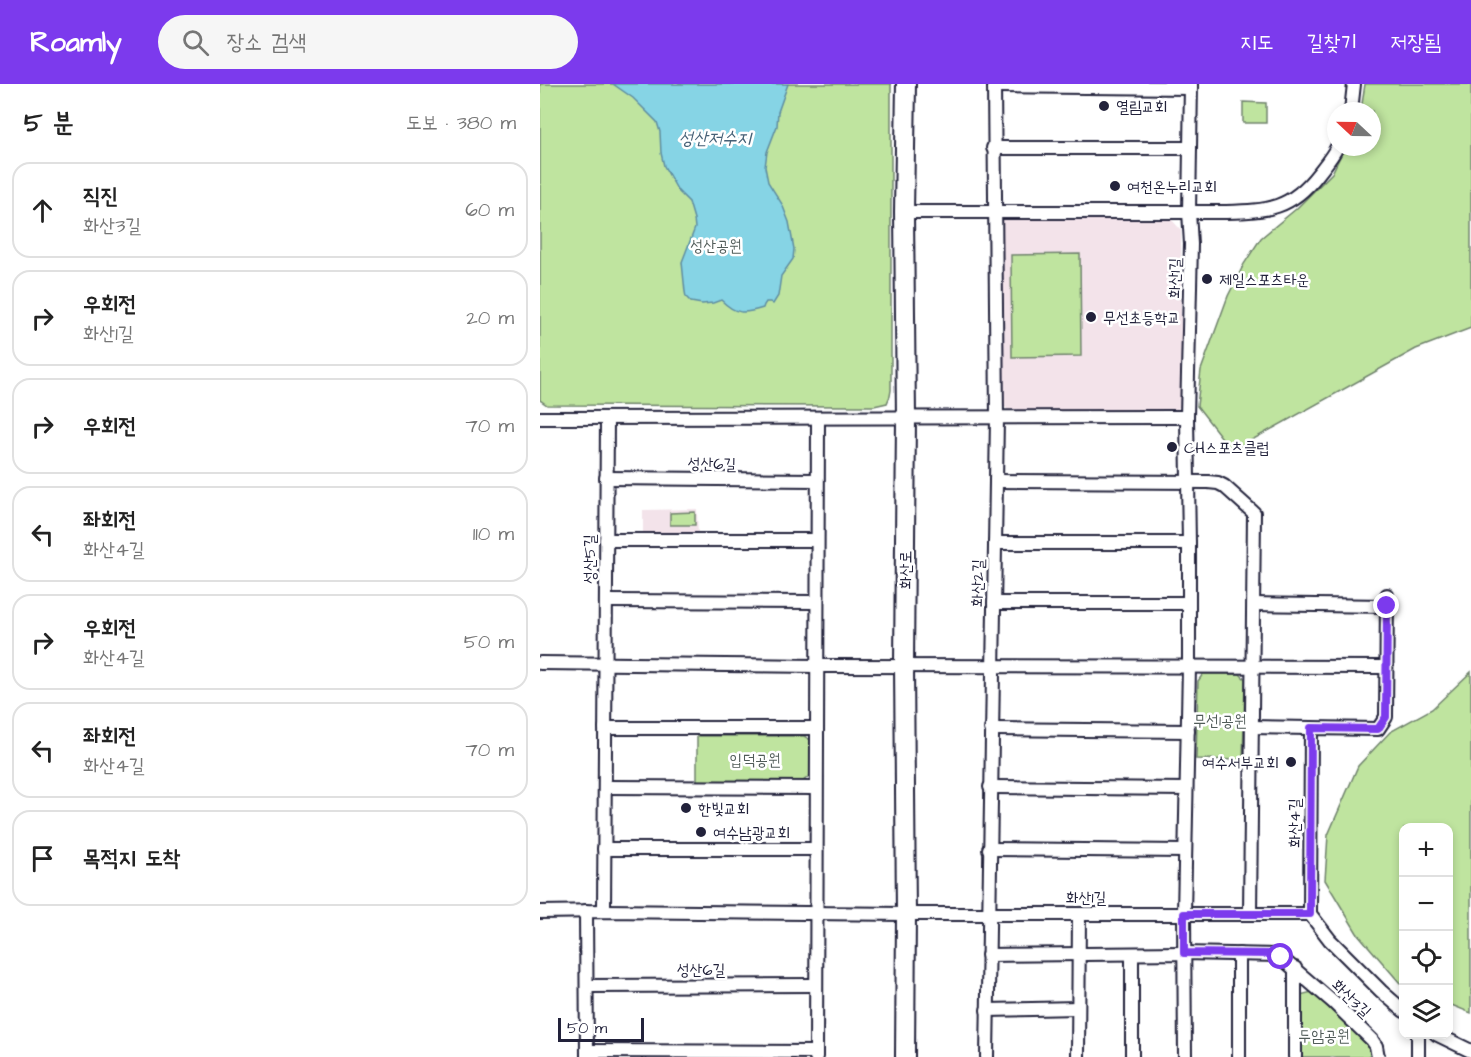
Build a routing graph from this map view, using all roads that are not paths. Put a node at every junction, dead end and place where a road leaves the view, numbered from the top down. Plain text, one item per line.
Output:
1 (906, 84) edge
2 (1354, 84) edge
3 (994, 85) edge
4 (1191, 86) edge
5 (1352, 102) edge
6 (993, 148) junction
7 (1190, 148) junction
8 (1332, 156) edge
9 (994, 211) junction
10 (904, 212) junction
11 (1189, 212) junction
12 (1187, 417) junction
13 (540, 418) edge
14 (607, 418) junction
15 (818, 418) junction
16 (906, 418) junction
17 (997, 418) junction
18 (606, 478) junction
19 (818, 480) junction
20 (996, 481) junction
21 (1188, 481) junction
22 (606, 540) junction
23 (817, 540) junction
24 (995, 543) junction
25 (1189, 543) junction
26 (606, 601) junction
27 (817, 602) junction
28 (994, 603) junction
29 (1188, 603) junction
30 (1254, 604) junction
31 (540, 663) edge
32 (605, 663) junction
33 (904, 665) junction
34 (817, 666) junction
35 (993, 666) junction
36 (1189, 667) junction
37 (1253, 667) junction
38 (1386, 667) junction
39 (1252, 727) junction
40 (605, 728) junction
41 (817, 728) junction
42 (1311, 728) junction
43 (992, 729) junction
44 (1188, 730) junction
45 (605, 787) junction
46 (990, 787) junction
47 (816, 788) junction
48 (1186, 789) junction
49 (604, 849) junction
50 (816, 849) junction
51 (989, 849) junction
52 (1185, 850) junction
53 (586, 911) junction
54 (604, 911) junction
55 (540, 912) edge
56 (816, 914) junction
57 (906, 914) junction
58 (988, 914) junction
59 (1079, 914) junction
60 (1184, 914) junction
61 (1250, 914) junction
62 (1310, 914) junction
63 (1184, 953) junction
64 (1078, 954) junction
65 (1132, 954) junction
66 (1239, 954) junction
67 (988, 955) junction
68 (1295, 968) junction
69 (816, 985) junction
70 (587, 986) junction
71 (1399, 1007) edge
72 (1078, 1008) junction
73 (987, 1010) junction
74 (1418, 1039) edge
75 (1445, 1039) edge
76 (1471, 1051) edge
77 (587, 1054) edge
78 (816, 1054) edge
79 (904, 1057) edge
80 (987, 1057) edge
81 (1078, 1057) edge
82 (1132, 1057) edge
83 (1185, 1057) edge
84 (1239, 1057) edge
85 (1295, 1057) edge
86 (1378, 1057) edge
87 (1418, 1057) edge

1 - 10 street, 화산로
2 - 5 street
3 - 4 street
3 - 6 street, 화산2길
4 - 7 street, 화산1길
6 - 7 street
6 - 9 street, 화산2길
7 - 11 street, 화산1길
8 - 11 street
9 - 10 street
9 - 11 street
9 - 17 street, 화산2길
10 - 16 street, 화산로
11 - 12 street, 화산1길
12 - 17 street
12 - 21 street, 화산1길
13 - 14 street
14 - 15 street
14 - 18 street, 성산5길
15 - 16 street
15 - 19 street
16 - 17 street
16 - 33 street, 화산로
17 - 20 street, 화산2길
18 - 19 street, 성산6길
18 - 22 street, 성산5길
19 - 23 street
20 - 21 street
20 - 24 street, 화산2길
21 - 25 street, 화산1길
21 - 30 street
22 - 23 street
22 - 26 street, 성산5길
23 - 27 street
24 - 25 street
24 - 28 street, 화산2길
25 - 29 street, 화산1길
26 - 27 street
26 - 32 street, 성산5길
27 - 34 street
28 - 29 street
28 - 35 street, 화산2길
29 - 36 street, 화산1길
30 - 37 street
30 - 38 street
31 - 32 street
32 - 34 street
32 - 40 street, 성산5길
33 - 34 street
33 - 35 street
33 - 57 street, 화산로
34 - 41 street
35 - 36 street
35 - 43 street, 화산2길
36 - 37 street
36 - 44 street, 화산1길
37 - 38 street
37 - 39 street
38 - 42 street
39 - 42 street
39 - 61 street
40 - 41 street
40 - 45 street, 성산5길
41 - 47 street
42 - 62 street, 화산4길
43 - 44 street
43 - 46 street, 화산2길
44 - 48 street, 화산1길
45 - 47 street
45 - 49 street, 성산5길
46 - 48 street
46 - 51 street, 화산2길
47 - 50 street
48 - 52 street, 화산1길
49 - 50 street
49 - 54 street, 성산5길
50 - 56 street
51 - 52 street
51 - 58 street, 화산2길
52 - 60 street, 화산1길
53 - 54 street
53 - 55 street
53 - 70 street
54 - 56 street
56 - 57 street, 화산1길
56 - 69 street
57 - 58 street, 화산1길
57 - 79 street, 화산로
58 - 59 street, 화산1길
58 - 67 street, 화산2길
59 - 60 street, 화산1길
59 - 64 street
60 - 61 street
60 - 63 street, 화산1길
61 - 62 street
62 - 71 street
63 - 65 street
63 - 66 street, 화산3길
63 - 83 street, 화산1길
64 - 65 street
64 - 67 street
64 - 72 street
65 - 82 street
66 - 68 street, 화산3길
66 - 84 street
67 - 73 street, 화산2길
68 - 85 street
68 - 86 street, 화산3길
69 - 70 street, 성산6길
69 - 78 street
70 - 77 street
72 - 73 street
72 - 81 street
73 - 80 street, 화산2길
74 - 87 street
75 - 76 street
77 - 78 street

